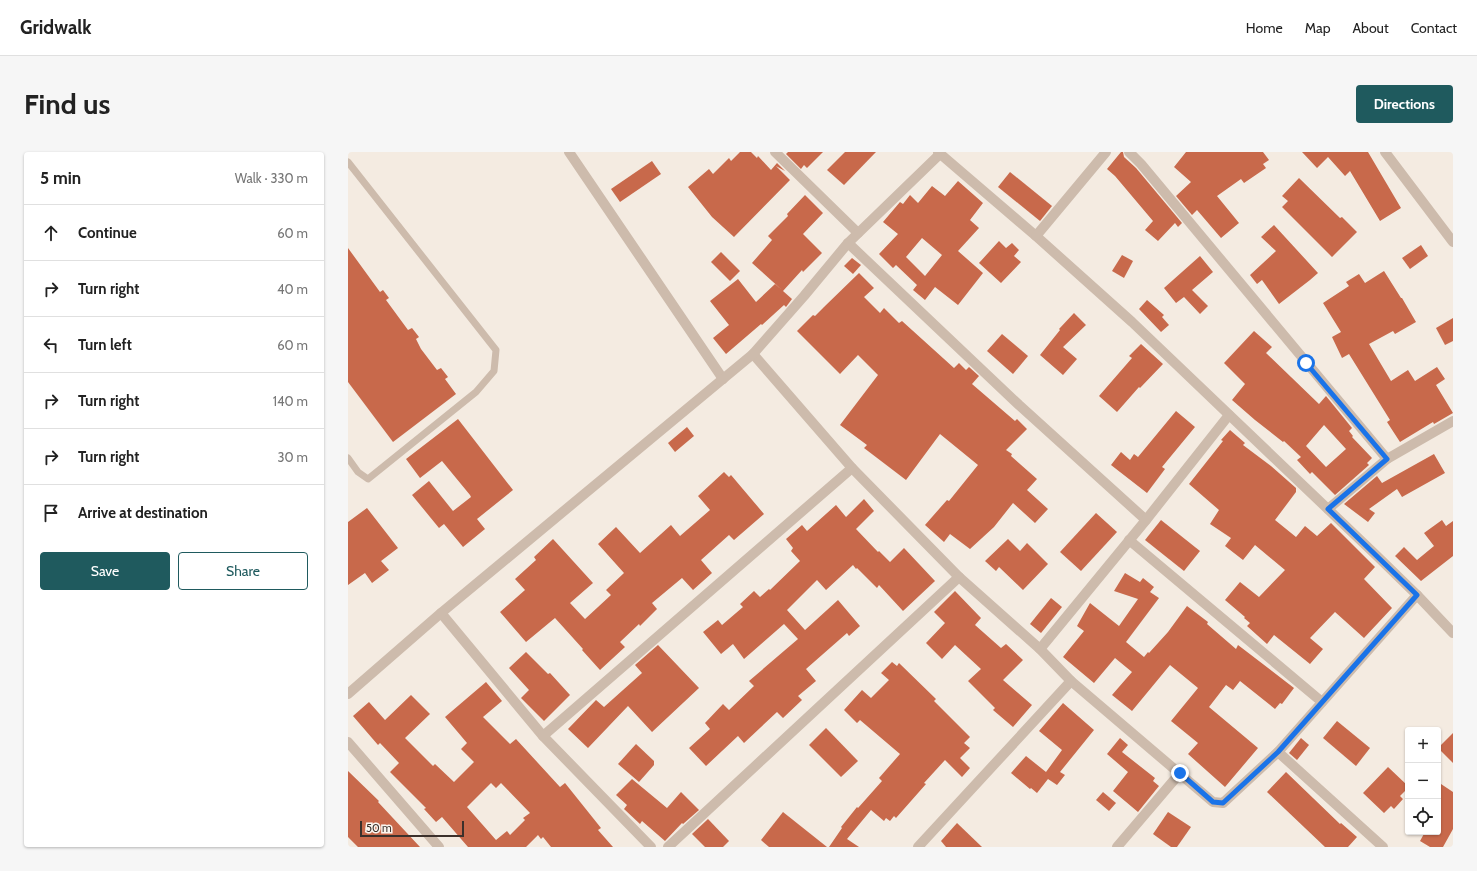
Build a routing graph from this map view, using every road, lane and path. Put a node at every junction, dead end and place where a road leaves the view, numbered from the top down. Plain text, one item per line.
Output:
1 (569, 152) edge
2 (775, 152) edge
3 (1106, 152) edge
4 (1129, 152) edge
5 (1385, 152) edge
6 (939, 153) edge
7 (348, 162) edge
8 (858, 233) junction
9 (1036, 236) junction
10 (1453, 242) edge
11 (848, 243) junction
12 (753, 354) junction
13 (723, 379) junction
14 (1229, 415) junction
15 (1453, 421) edge
16 (348, 458) edge
17 (1387, 459) junction
18 (852, 468) junction
19 (1328, 509) junction
20 (1146, 520) junction
21 (1129, 540) junction
22 (959, 577) junction
23 (1417, 595) junction
24 (441, 613) junction
25 (1453, 633) edge
26 (1040, 649) junction
27 (1071, 681) junction
28 (348, 694) edge
29 (1322, 702) junction
30 (543, 736) junction
31 (348, 742) edge
32 (1278, 752) junction
33 (1180, 773) junction
34 (439, 847) edge
35 (651, 847) edge
36 (668, 847) edge
37 (918, 847) edge
38 (1117, 847) edge
39 (1383, 847) edge

1 - 13 street
2 - 8 street
3 - 9 street
4 - 17 street
5 - 10 street
6 - 8 street
6 - 9 street
7 - 16 lane
8 - 11 street
9 - 14 street
11 - 12 street
11 - 20 street
12 - 13 street
12 - 18 street
13 - 24 street
14 - 19 street
14 - 20 street
15 - 17 street
17 - 19 street
18 - 22 street
18 - 30 street
19 - 23 street
20 - 21 street
21 - 26 street
21 - 29 street
22 - 26 street
22 - 36 street
23 - 25 street
23 - 29 street
24 - 28 street
24 - 30 street
26 - 27 street
27 - 33 street
27 - 37 street
29 - 32 street
30 - 35 street
31 - 34 street
32 - 33 street
32 - 39 street
33 - 38 street

